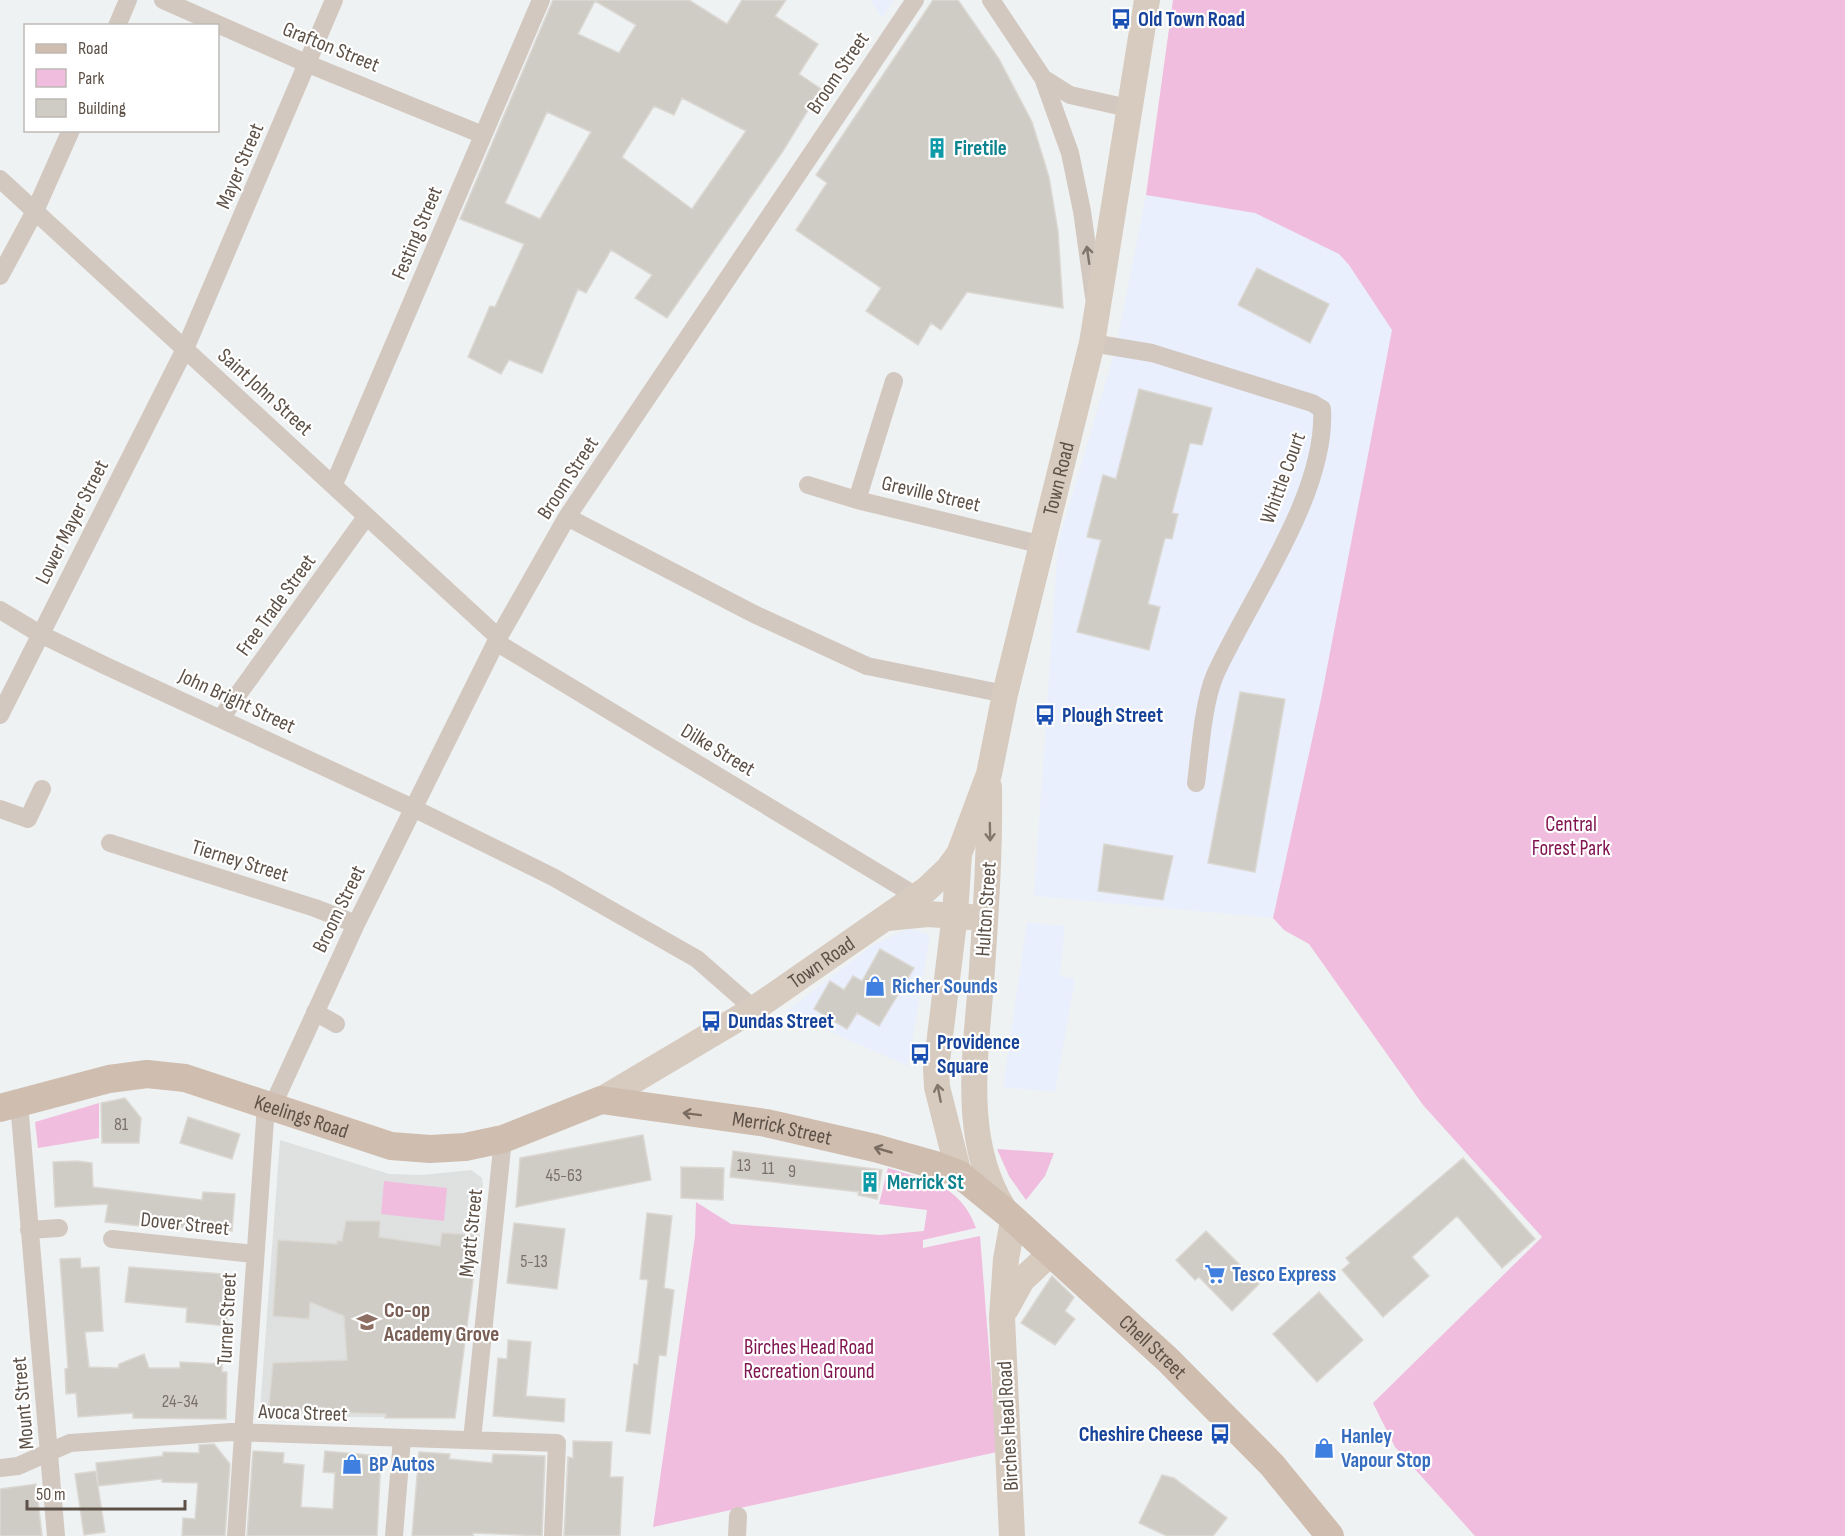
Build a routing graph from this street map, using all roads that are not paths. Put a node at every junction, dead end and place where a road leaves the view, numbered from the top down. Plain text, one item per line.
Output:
1 (128, 0) edge
2 (163, 0) edge
3 (334, 0) edge
4 (540, 0) edge
5 (915, 0) edge
6 (991, 0) edge
7 (1147, 0) edge
8 (118, 24) edge
9 (217, 24) edge
10 (219, 25) edge
11 (308, 64) junction
12 (1043, 78) junction
13 (1128, 108) junction
14 (70, 132) edge
15 (483, 135) junction
16 (0, 179) edge
17 (35, 211) junction
18 (2, 272) edge
19 (1096, 313) junction
20 (1092, 343) junction
21 (185, 349) junction
22 (894, 381) dead end
23 (334, 484) junction
24 (808, 485) dead end
25 (857, 500) junction
26 (366, 517) junction
27 (567, 517) junction
28 (1043, 544) junction
29 (0, 610) edge
30 (40, 634) junction
31 (497, 640) junction
32 (1005, 694) junction
33 (0, 716) edge
34 (221, 718) junction
35 (989, 774) junction
36 (1196, 783) dead end
37 (42, 789) dead end
38 (0, 809) edge
39 (415, 809) junction
40 (110, 843) dead end
41 (959, 854) junction
42 (916, 896) junction
43 (955, 914) junction
44 (886, 918) junction
45 (985, 920) junction
46 (356, 924) junction
47 (754, 1009) junction
48 (315, 1012) junction
49 (336, 1024) dead end
50 (601, 1100) junction
51 (9, 1106) edge
52 (269, 1106) junction
53 (975, 1115) junction
54 (503, 1139) junction
55 (947, 1163) junction
56 (1010, 1217) junction
57 (59, 1228) dead end
58 (29, 1230) junction
59 (112, 1239) dead end
60 (254, 1254) junction
61 (1050, 1254) junction
62 (1002, 1317) junction
63 (244, 1434) junction
64 (402, 1438) junction
65 (472, 1440) junction
66 (51, 1452) junction
67 (0, 1468) edge
68 (738, 1516) dead end
69 (56, 1536) edge
70 (236, 1536) edge
71 (394, 1536) edge
72 (552, 1536) edge
73 (737, 1536) edge
74 (1012, 1536) edge
75 (1330, 1536) edge

1 - 8 street
2 - 9 street, Grafton Street
3 - 11 street, Mayer Street
4 - 15 street, Festing Street
5 - 27 street, Broom Street
6 - 12 street
7 - 13 main road, Town Road
10 - 11 street, Grafton Street
11 - 15 street, Grafton Street
11 - 21 street, Mayer Street
12 - 13 street
19 -> 12 street
13 - 19 main road, Town Road
14 - 17 street
15 - 23 street, Festing Street
16 - 17 street, Saint John Street
17 - 18 street
17 - 21 street, Saint John Street
19 - 20 main road, Town Road
20 - 28 main road, Town Road
20 - 36 street, Whittle Court
21 - 23 street, Saint John Street
21 - 30 street, Lower Mayer Street
22 - 25 street
23 - 26 street, Saint John Street
24 - 25 street, Greville Street
25 - 28 street, Greville Street
26 - 31 street, Saint John Street
26 - 34 street, Free Trade Street
27 - 31 street, Broom Street
27 - 32 street
28 - 32 main road, Town Road
29 - 30 street, John Bright Street
30 - 33 street, Lower Mayer Street
30 - 34 street, John Bright Street
31 - 39 street, Broom Street
31 - 42 street, Dilke Street
32 - 35 main road, Town Road
34 - 39 street, John Bright Street
35 - 41 main road, Town Road
35 -> 45 main road, Hulton Street
37 - 38 street
39 - 46 street, Broom Street
39 - 47 street
40 - 46 street, Tierney Street
41 - 42 main road, Town Road
41 - 43 main road, Hulton Street
42 - 44 main road, Town Road
43 - 44 main road
43 - 45 main road
55 -> 43 main road, Hulton Street
44 - 47 main road, Town Road
45 - 53 main road, Hulton Street
46 - 48 street, Broom Street
47 - 50 main road, Town Road
48 - 49 street
48 - 52 street, Broom Street
50 - 54 main road, Keelings Road
55 -> 50 main road, Merrick Street
51 - 52 main road, Keelings Road
51 - 58 street, Mount Street
52 - 54 main road, Keelings Road
52 - 60 street, Turner Street
53 - 55 main road, Hulton Street
53 - 56 main road, Hulton Street
54 - 65 street, Myatt Street
55 - 56 main road, Chell Street
56 - 61 main road, Chell Street
56 - 62 main road, Birches Head Road
57 - 58 street
58 - 66 street, Mount Street
59 - 60 street, Dover Street
60 - 63 street, Turner Street
61 - 62 main road
61 - 75 main road, Chell Street
62 - 74 main road, Birches Head Road
63 - 64 street, Avoca Street
63 - 66 street, Avoca Street
63 - 70 street, Turner Street
64 - 65 street, Avoca Street
64 - 71 street
65 - 72 street, Avoca Street
66 - 67 street, Avoca Street
66 - 69 street, Mount Street
68 - 73 street

